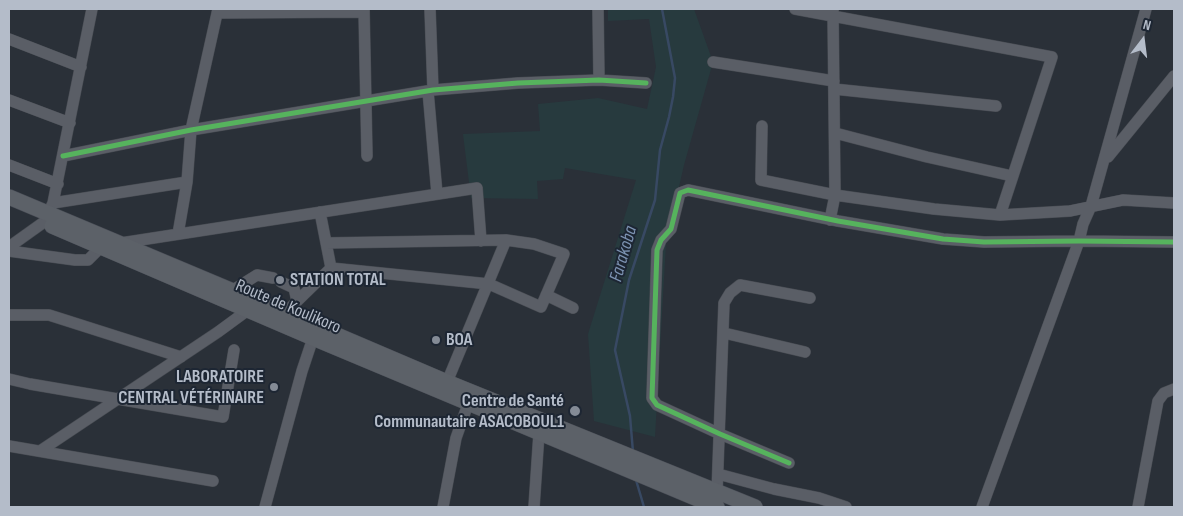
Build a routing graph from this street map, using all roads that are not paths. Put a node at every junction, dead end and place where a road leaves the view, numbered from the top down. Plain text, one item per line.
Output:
1 (92, 9) edge
2 (430, 9) edge
3 (598, 9) edge
4 (795, 9) edge
5 (1146, 9) edge
6 (364, 10) edge
7 (217, 11) edge
8 (833, 12) edge
9 (9, 39) edge
10 (713, 62) dead end
11 (81, 67) junction
12 (1174, 76) edge
13 (599, 80) junction
14 (646, 83) dead end
15 (834, 85) junction
16 (431, 91) junction
17 (9, 100) edge
18 (366, 101) junction
19 (996, 106) dead end
20 (70, 123) junction
21 (762, 126) dead end
22 (191, 130) junction
23 (835, 133) junction
24 (63, 156) junction
25 (366, 156) dead end
26 (1105, 160) junction
27 (9, 165) edge
28 (1012, 176) junction
29 (187, 182) junction
30 (58, 184) junction
31 (437, 194) junction
32 (835, 195) junction
33 (9, 197) edge
34 (1174, 203) edge
35 (1091, 206) junction
36 (9, 208) edge
37 (320, 212) junction
38 (48, 213) junction
39 (1000, 215) junction
40 (830, 220) junction
41 (178, 234) junction
42 (506, 240) junction
43 (481, 241) junction
44 (1079, 241) junction
45 (1174, 242) edge
46 (121, 243) junction
47 (326, 244) junction
48 (9, 247) edge
49 (101, 248) junction
50 (9, 251) edge
51 (330, 268) junction
52 (489, 284) junction
53 (233, 290) junction
54 (546, 295) junction
55 (810, 298) dead end
56 (297, 301) junction
57 (573, 308) dead end
58 (248, 310) junction
59 (285, 312) junction
60 (9, 314) edge
61 (724, 333) junction
62 (313, 338) junction
63 (234, 350) dead end
64 (805, 352) dead end
65 (181, 357) junction
66 (9, 379) edge
67 (447, 382) junction
68 (1174, 389) edge
69 (118, 399) junction
70 (468, 404) junction
71 (520, 419) junction
72 (541, 427) junction
73 (720, 434) junction
74 (9, 446) edge
75 (40, 451) junction
76 (789, 463) dead end
77 (718, 474) junction
78 (670, 480) junction
79 (214, 482) dead end
80 (717, 492) junction
81 (265, 507) edge
82 (443, 507) edge
83 (534, 507) edge
84 (717, 507) edge
85 (755, 507) edge
86 (846, 507) edge
87 (982, 507) edge
88 (1138, 507) edge

1 - 11 street
2 - 16 street
3 - 13 street
4 - 8 street
5 - 26 street
6 - 7 street
6 - 18 street
7 - 22 street
8 - 15 street
8 - 28 street
9 - 11 street
10 - 15 street
11 - 20 street
12 - 26 street
13 - 14 street
13 - 16 street
15 - 19 street
15 - 23 street
16 - 18 street
16 - 31 street
17 - 20 street
18 - 22 street
18 - 25 street
20 - 24 street
21 - 32 street
22 - 24 street
22 - 29 street
23 - 28 street
23 - 32 street
24 - 30 street
26 - 35 street
27 - 30 street
28 - 39 street
29 - 38 street
29 - 41 street
30 - 38 street
31 - 37 street
31 - 43 street
32 - 39 street
32 - 40 street
33 - 38 main road
34 - 35 street
35 - 39 street
35 - 44 street
36 - 38 main road
37 - 41 street
37 - 47 street
38 - 46 main road, Route de Koulikoro
38 - 48 street
38 - 49 main road, Route de Koulikoro
40 - 44 street
40 - 73 street
41 - 46 street
42 - 43 street
42 - 52 street
42 - 54 street
43 - 47 street
44 - 45 street
44 - 87 street
46 - 53 main road, Route de Koulikoro
47 - 51 street
49 - 50 street
49 - 58 main road, Route de Koulikoro
51 - 52 street
51 - 56 street
52 - 54 street
52 - 67 street
53 - 56 street
53 - 59 main road, Route de Koulikoro
54 - 57 street
55 - 61 street
56 - 59 street
58 - 62 main road, Route de Koulikoro
58 - 65 street
59 - 67 main road, Route de Koulikoro
60 - 65 street
61 - 64 street
61 - 73 street
62 - 70 main road, Route de Koulikoro
62 - 81 street
63 - 69 street
65 - 69 street
66 - 69 street
67 - 71 main road, Route de Koulikoro
68 - 88 street
69 - 75 street
70 - 71 main road, Route de Koulikoro
70 - 82 street
71 - 72 main road
72 - 78 main road
72 - 83 street
73 - 76 street
73 - 77 street
74 - 75 street
75 - 79 street
77 - 80 street
77 - 86 street
78 - 80 main road
78 - 84 main road
80 - 85 main road

